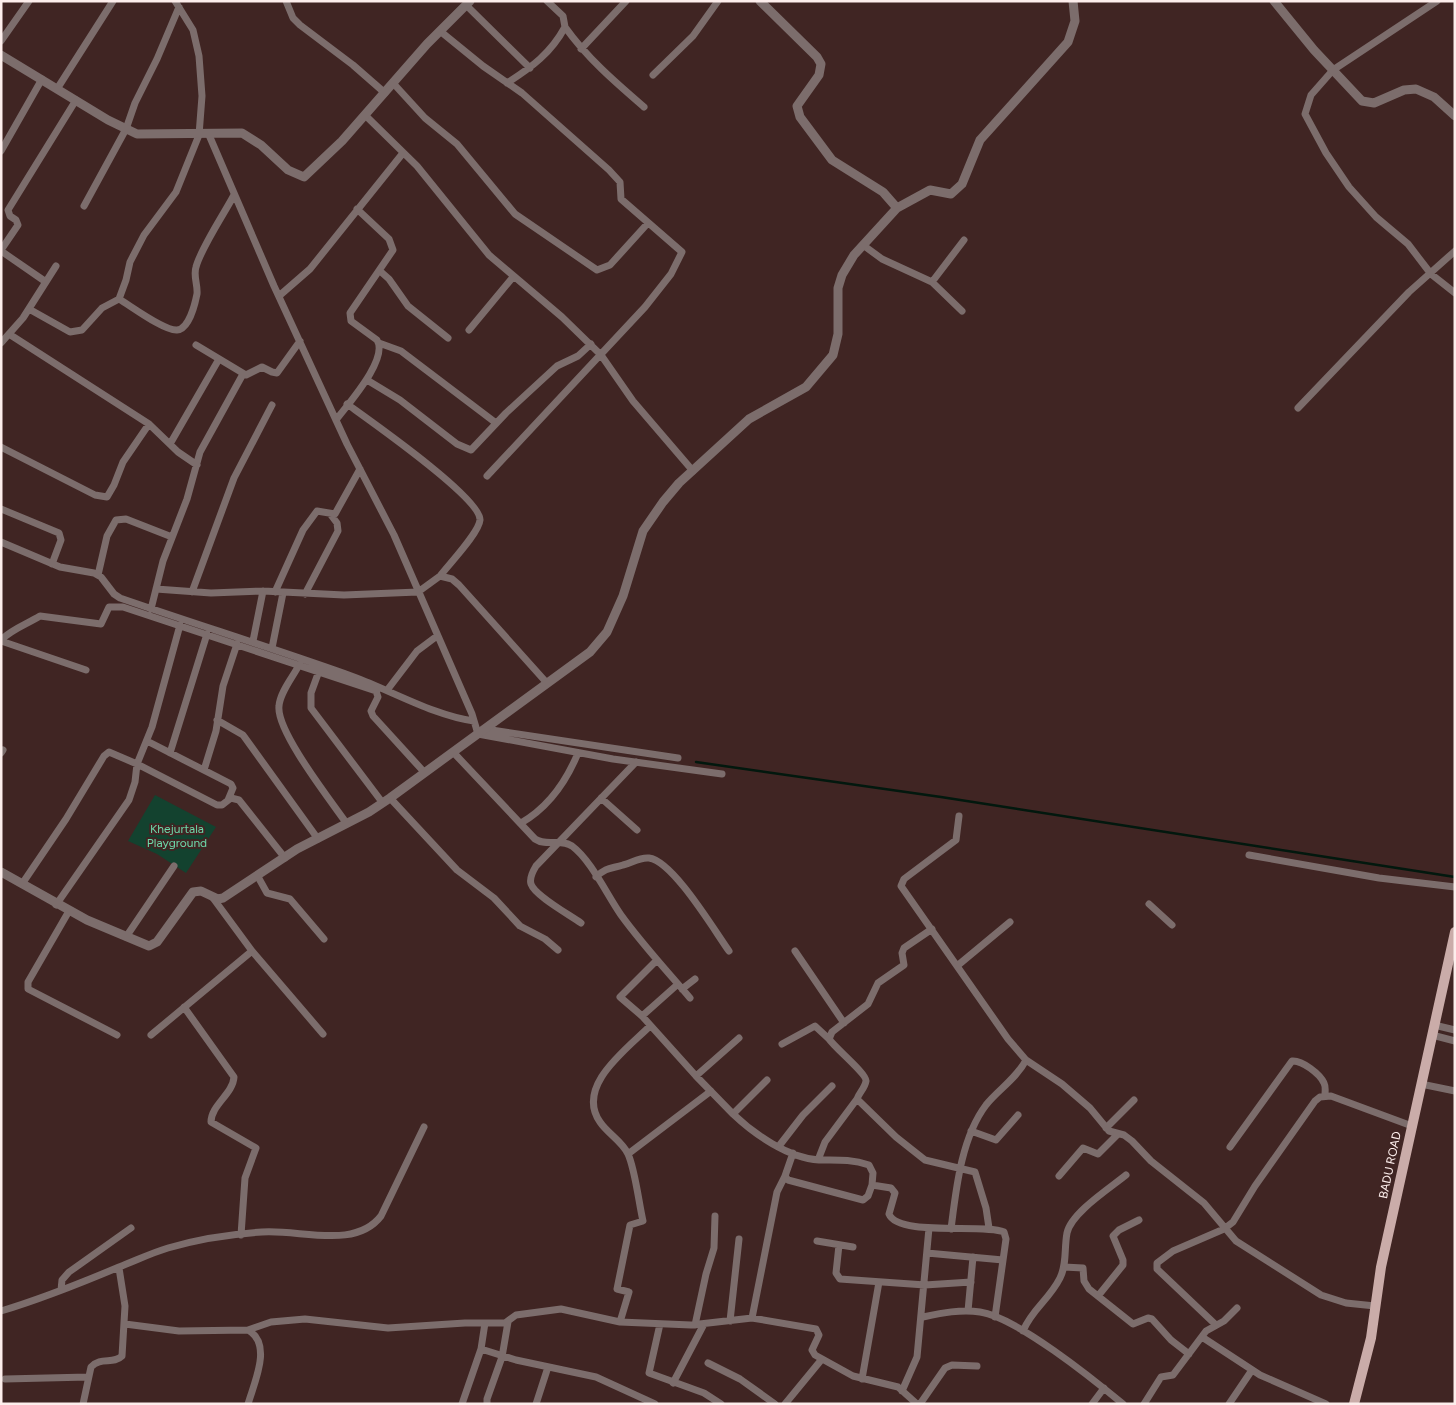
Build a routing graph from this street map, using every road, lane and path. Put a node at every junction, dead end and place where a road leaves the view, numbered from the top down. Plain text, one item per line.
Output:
1 (29, 1) edge
2 (113, 1) edge
3 (286, 1) edge
4 (547, 1) edge
5 (626, 1) edge
6 (718, 1) edge
7 (760, 1) edge
8 (1073, 1) edge
9 (1274, 1) edge
10 (1437, 1) edge
11 (468, 3) edge
12 (177, 4) edge
13 (565, 27) junction
14 (440, 30) junction
15 (1, 41) edge
16 (581, 49) junction
17 (1, 56) edge
18 (530, 68) junction
19 (1333, 70) junction
20 (653, 75) dead end
21 (42, 79) junction
22 (507, 82) junction
23 (393, 83) junction
24 (57, 89) junction
25 (385, 93) junction
26 (76, 100) junction
27 (644, 107) dead end
28 (365, 115) junction
29 (1455, 116) edge
30 (126, 129) junction
31 (198, 135) junction
32 (209, 135) junction
33 (1, 151) edge
34 (403, 152) junction
35 (234, 196) junction
36 (84, 206) dead end
37 (897, 208) junction
38 (357, 210) junction
39 (648, 223) junction
40 (964, 240) dead end
41 (863, 245) junction
42 (1, 251) edge
43 (1455, 251) edge
44 (56, 266) dead end
45 (380, 271) junction
46 (1430, 274) junction
47 (514, 277) junction
48 (46, 282) junction
49 (932, 282) junction
50 (1455, 293) edge
51 (279, 296) junction
52 (119, 299) junction
53 (29, 309) junction
54 (962, 311) dead end
55 (469, 330) dead end
56 (9, 334) junction
57 (448, 338) dead end
58 (300, 342) junction
59 (1, 343) edge
60 (379, 343) junction
61 (591, 344) junction
62 (196, 346) dead end
63 (601, 355) junction
64 (218, 359) junction
65 (243, 374) junction
66 (367, 380) junction
67 (347, 404) junction
68 (272, 405) dead end
69 (1298, 408) dead end
70 (336, 420) junction
71 (496, 423) junction
72 (149, 424) junction
73 (170, 444) junction
74 (1, 447) edge
75 (196, 465) junction
76 (360, 469) junction
77 (693, 471) junction
78 (488, 476) dead end
79 (1, 509) edge
80 (331, 515) junction
81 (172, 536) junction
82 (1, 542) edge
83 (52, 564) junction
84 (98, 575) junction
85 (440, 576) junction
86 (156, 588) junction
87 (263, 590) junction
88 (192, 592) junction
89 (279, 592) junction
90 (418, 592) junction
91 (305, 594) junction
92 (151, 609) junction
93 (180, 625) junction
94 (207, 634) junction
95 (437, 636) junction
96 (1, 640) edge
97 (253, 641) junction
98 (236, 644) junction
99 (272, 648) junction
100 (299, 665) junction
101 (86, 670) dead end
102 (320, 672) junction
103 (546, 682) junction
104 (388, 690) junction
105 (217, 720) junction
106 (474, 721) junction
107 (482, 731) junction
108 (147, 741) junction
109 (453, 752) junction
110 (170, 753) junction
111 (578, 753) junction
112 (678, 758) dead end
113 (636, 762) junction
114 (137, 764) junction
115 (204, 770) junction
116 (424, 772) junction
117 (722, 774) dead end
118 (601, 798) junction
119 (228, 800) junction
120 (386, 800) junction
121 (959, 816) dead end
122 (520, 823) junction
123 (347, 824) junction
124 (637, 830) dead end
125 (318, 839) junction
126 (561, 841) junction
127 (1249, 856) dead end
128 (285, 858) junction
129 (174, 866) dead end
130 (1, 872) edge
131 (257, 875) junction
132 (596, 877) junction
133 (22, 884) junction
134 (1455, 887) edge
135 (213, 898) junction
136 (1149, 904) dead end
137 (56, 905) junction
138 (69, 911) junction
139 (1010, 922) dead end
140 (581, 923) dead end
141 (1172, 925) dead end
142 (932, 930) junction
143 (1455, 932) edge
144 (126, 937) junction
145 (324, 939) dead end
146 (558, 950) dead end
147 (252, 951) junction
148 (729, 951) dead end
149 (796, 951) dead end
150 (657, 960) junction
151 (957, 966) junction
152 (695, 979) dead end
153 (680, 987) junction
154 (690, 998) dead end
155 (184, 1007) junction
156 (642, 1016) junction
157 (844, 1023) junction
158 (650, 1026) junction
159 (1454, 1027) edge
160 (1433, 1030) junction
161 (323, 1034) dead end
162 (117, 1035) dead end
163 (151, 1035) dead end
164 (739, 1038) dead end
165 (829, 1039) junction
166 (1455, 1041) edge
167 (782, 1044) dead end
168 (1026, 1060) junction
169 (696, 1076) junction
170 (768, 1080) dead end
171 (1422, 1084) junction
172 (832, 1086) dead end
173 (1455, 1091) edge
174 (710, 1092) junction
175 (1324, 1095) junction
176 (857, 1099) junction
177 (1134, 1100) dead end
178 (733, 1114) junction
179 (1018, 1115) dead end
180 (1412, 1126) junction
181 (424, 1127) dead end
182 (1106, 1128) junction
183 (971, 1131) junction
184 (1118, 1134) junction
185 (779, 1146) junction
186 (1230, 1147) dead end
187 (793, 1153) junction
188 (628, 1154) junction
189 (818, 1160) junction
190 (962, 1168) junction
191 (1126, 1175) dead end
192 (785, 1176) junction
193 (1059, 1176) dead end
194 (872, 1186) junction
195 (715, 1216) dead end
196 (1139, 1220) dead end
197 (131, 1228) dead end
198 (929, 1228) junction
199 (989, 1228) junction
200 (951, 1229) junction
201 (1224, 1229) junction
202 (242, 1235) junction
203 (739, 1239) dead end
204 (818, 1241) dead end
205 (839, 1245) junction
206 (853, 1248) dead end
207 (927, 1253) junction
208 (973, 1257) junction
209 (1004, 1260) junction
210 (1064, 1267) junction
211 (119, 1268) junction
212 (879, 1282) junction
213 (971, 1282) junction
214 (925, 1285) junction
215 (61, 1290) junction
216 (1098, 1296) junction
217 (1375, 1306) junction
218 (1237, 1308) dead end
219 (1, 1311) edge
220 (968, 1311) junction
221 (923, 1316) junction
222 (995, 1317) junction
223 (752, 1318) junction
224 (730, 1320) junction
225 (508, 1322) junction
226 (620, 1322) junction
227 (484, 1323) junction
228 (125, 1324) junction
229 (660, 1324) junction
230 (704, 1324) junction
231 (696, 1325) junction
232 (1216, 1325) junction
233 (248, 1330) junction
234 (1023, 1331) junction
235 (1202, 1337) junction
236 (481, 1349) junction
237 (1189, 1354) junction
238 (502, 1357) junction
239 (822, 1359) junction
240 (708, 1363) dead end
241 (548, 1366) junction
242 (978, 1366) dead end
243 (1252, 1370) junction
244 (88, 1377) junction
245 (5, 1379) dead end
246 (862, 1379) junction
247 (673, 1383) junction
248 (1104, 1388) junction
249 (902, 1391) junction
250 (83, 1404) edge
251 (248, 1404) edge
252 (462, 1404) edge
253 (487, 1404) edge
254 (536, 1404) edge
255 (655, 1404) edge
256 (721, 1404) edge
257 (775, 1404) edge
258 (785, 1404) edge
259 (919, 1404) edge
260 (1092, 1404) edge
261 (1123, 1404) edge
262 (1144, 1404) edge
263 (1229, 1404) edge
264 (1326, 1404) edge
265 (1354, 1404) edge

1 - 15 street
2 - 24 street
3 - 25 street
4 - 13 street
5 - 16 street
6 - 20 street
7 - 37 street
8 - 37 street
9 - 19 street
10 - 19 street
11 - 14 street
11 - 18 street
12 - 30 street
12 - 31 street
13 - 16 street
13 - 18 street
14 - 22 street
14 - 23 street
16 - 27 street
17 - 21 street
18 - 22 street
19 - 29 street
19 - 46 street
21 - 24 street
21 - 33 street
22 - 39 street
23 - 25 street
23 - 39 street
24 - 26 street
25 - 28 street
26 - 30 street
26 - 42 street
28 - 32 street
28 - 34 street
30 - 31 street
30 - 36 street
31 - 32 street
31 - 52 street
32 - 35 street
34 - 38 street
34 - 47 street
35 - 51 street
35 - 52 street
37 - 41 street
38 - 45 street
38 - 51 street
39 - 63 street
40 - 49 street
41 - 49 street
41 - 77 street
42 - 48 street
43 - 46 street
44 - 48 street
45 - 57 street
45 - 60 street
46 - 50 street
46 - 69 street
47 - 55 street
47 - 61 street
48 - 53 street
49 - 54 street
51 - 58 street
52 - 53 street
53 - 56 street
56 - 59 street
56 - 72 street
58 - 65 street
58 - 70 street
60 - 66 street
60 - 71 street
61 - 63 street
61 - 71 street
62 - 64 street
63 - 77 street
63 - 78 street
64 - 65 street
64 - 73 street
65 - 75 street
66 - 67 street
66 - 71 street
67 - 70 street
67 - 85 street
68 - 88 street
70 - 76 street
72 - 73 street
72 - 74 street
73 - 75 street
75 - 81 street
76 - 80 street
76 - 90 street
77 - 103 street
79 - 83 street
80 - 89 street
80 - 91 street
81 - 84 street
81 - 86 street
82 - 83 street
83 - 84 street
84 - 92 street
85 - 90 street
85 - 103 street
86 - 88 street
86 - 92 street
87 - 88 street
87 - 89 street
87 - 97 street
89 - 91 street
89 - 99 street
90 - 91 street
90 - 95 street
92 - 97 street
93 - 94 street
93 - 96 street
93 - 108 street
94 - 98 street
94 - 110 street
95 - 104 street
95 - 106 street
96 - 101 street
97 - 99 street
98 - 100 street
98 - 105 street
99 - 104 street
100 - 102 street
100 - 123 street
102 - 116 street
102 - 120 street
103 - 107 street
104 - 106 street
105 - 115 street
105 - 125 street
106 - 107 street
107 - 109 street
107 - 111 street
107 - 112 street
108 - 110 street
108 - 114 street
109 - 116 street
109 - 122 street
110 - 115 street
111 - 113 street
111 - 122 street
113 - 117 street
113 - 118 street
114 - 119 street
114 - 133 street
114 - 137 street
115 - 119 street
116 - 120 street
118 - 124 street
118 - 126 street
119 - 128 street
120 - 123 street
120 - 146 street
121 - 142 street
122 - 126 street
123 - 125 street
125 - 128 street
126 - 132 street
126 - 140 street
127 - 134 street
128 - 131 street
129 - 144 street
130 - 133 street
131 - 135 street
131 - 145 street
132 - 148 street
132 - 150 street
133 - 137 street
135 - 144 street
135 - 147 street
136 - 141 street
137 - 138 street
138 - 144 street
138 - 162 street
139 - 151 street
142 - 151 street
142 - 157 street
143 - 160 main road, BADU ROAD
147 - 155 street
147 - 161 street
149 - 157 street
150 - 153 street
150 - 156 street
151 - 168 street
152 - 153 street
153 - 154 street
153 - 156 street
155 - 163 street
155 - 202 street
156 - 158 street
157 - 165 street
158 - 169 street
158 - 188 street
159 - 160 street
160 - 166 street
160 - 171 main road, BADU ROAD
164 - 169 street
165 - 167 street
165 - 176 street
168 - 182 street
168 - 183 street
169 - 174 street
170 - 178 street
171 - 173 street
171 - 180 main road, BADU ROAD
172 - 185 street
174 - 178 street
174 - 188 street
175 - 180 street
175 - 186 street
175 - 201 street
176 - 189 street
176 - 190 street
177 - 182 street
178 - 185 street
179 - 183 street
180 - 217 main road, BADU ROAD
181 - 202 street
182 - 184 street
183 - 190 street
184 - 193 street
184 - 201 street
185 - 187 street
187 - 189 street
187 - 192 street
188 - 226 street
189 - 194 street
190 - 199 street
190 - 200 street
191 - 210 street
192 - 194 street
192 - 223 street
194 - 198 street
195 - 231 street
196 - 216 street
197 - 215 street
198 - 200 street
198 - 207 street
199 - 200 street
199 - 209 street
201 - 217 street
201 - 232 street
202 - 211 street
203 - 224 street
204 - 205 street
205 - 206 street
205 - 212 street
207 - 208 street
207 - 214 street
208 - 209 street
208 - 213 street
209 - 222 street
210 - 216 street
210 - 234 street
211 - 215 street
211 - 228 street
212 - 214 street
212 - 246 street
213 - 214 street
213 - 220 street
214 - 221 street
215 - 219 street
216 - 237 street
217 - 265 main road, BADU ROAD
218 - 232 street
220 - 221 street
220 - 222 street
221 - 249 street
222 - 234 street
223 - 224 street
223 - 239 street
224 - 230 street
225 - 226 street
225 - 227 street
225 - 238 street
226 - 229 street
227 - 233 street
227 - 236 street
228 - 233 street
228 - 244 street
229 - 231 street
229 - 247 street
230 - 231 street
230 - 247 street
232 - 235 street
233 - 251 street
234 - 248 street
235 - 237 street
235 - 243 street
236 - 238 street
236 - 252 street
237 - 262 street
238 - 241 street
238 - 253 street
239 - 246 street
239 - 258 street
240 - 257 street
241 - 254 street
241 - 255 street
242 - 259 street
243 - 263 street
243 - 264 street
244 - 245 street
244 - 250 street
246 - 249 street
247 - 256 street
248 - 260 street
248 - 261 street
249 - 259 street

